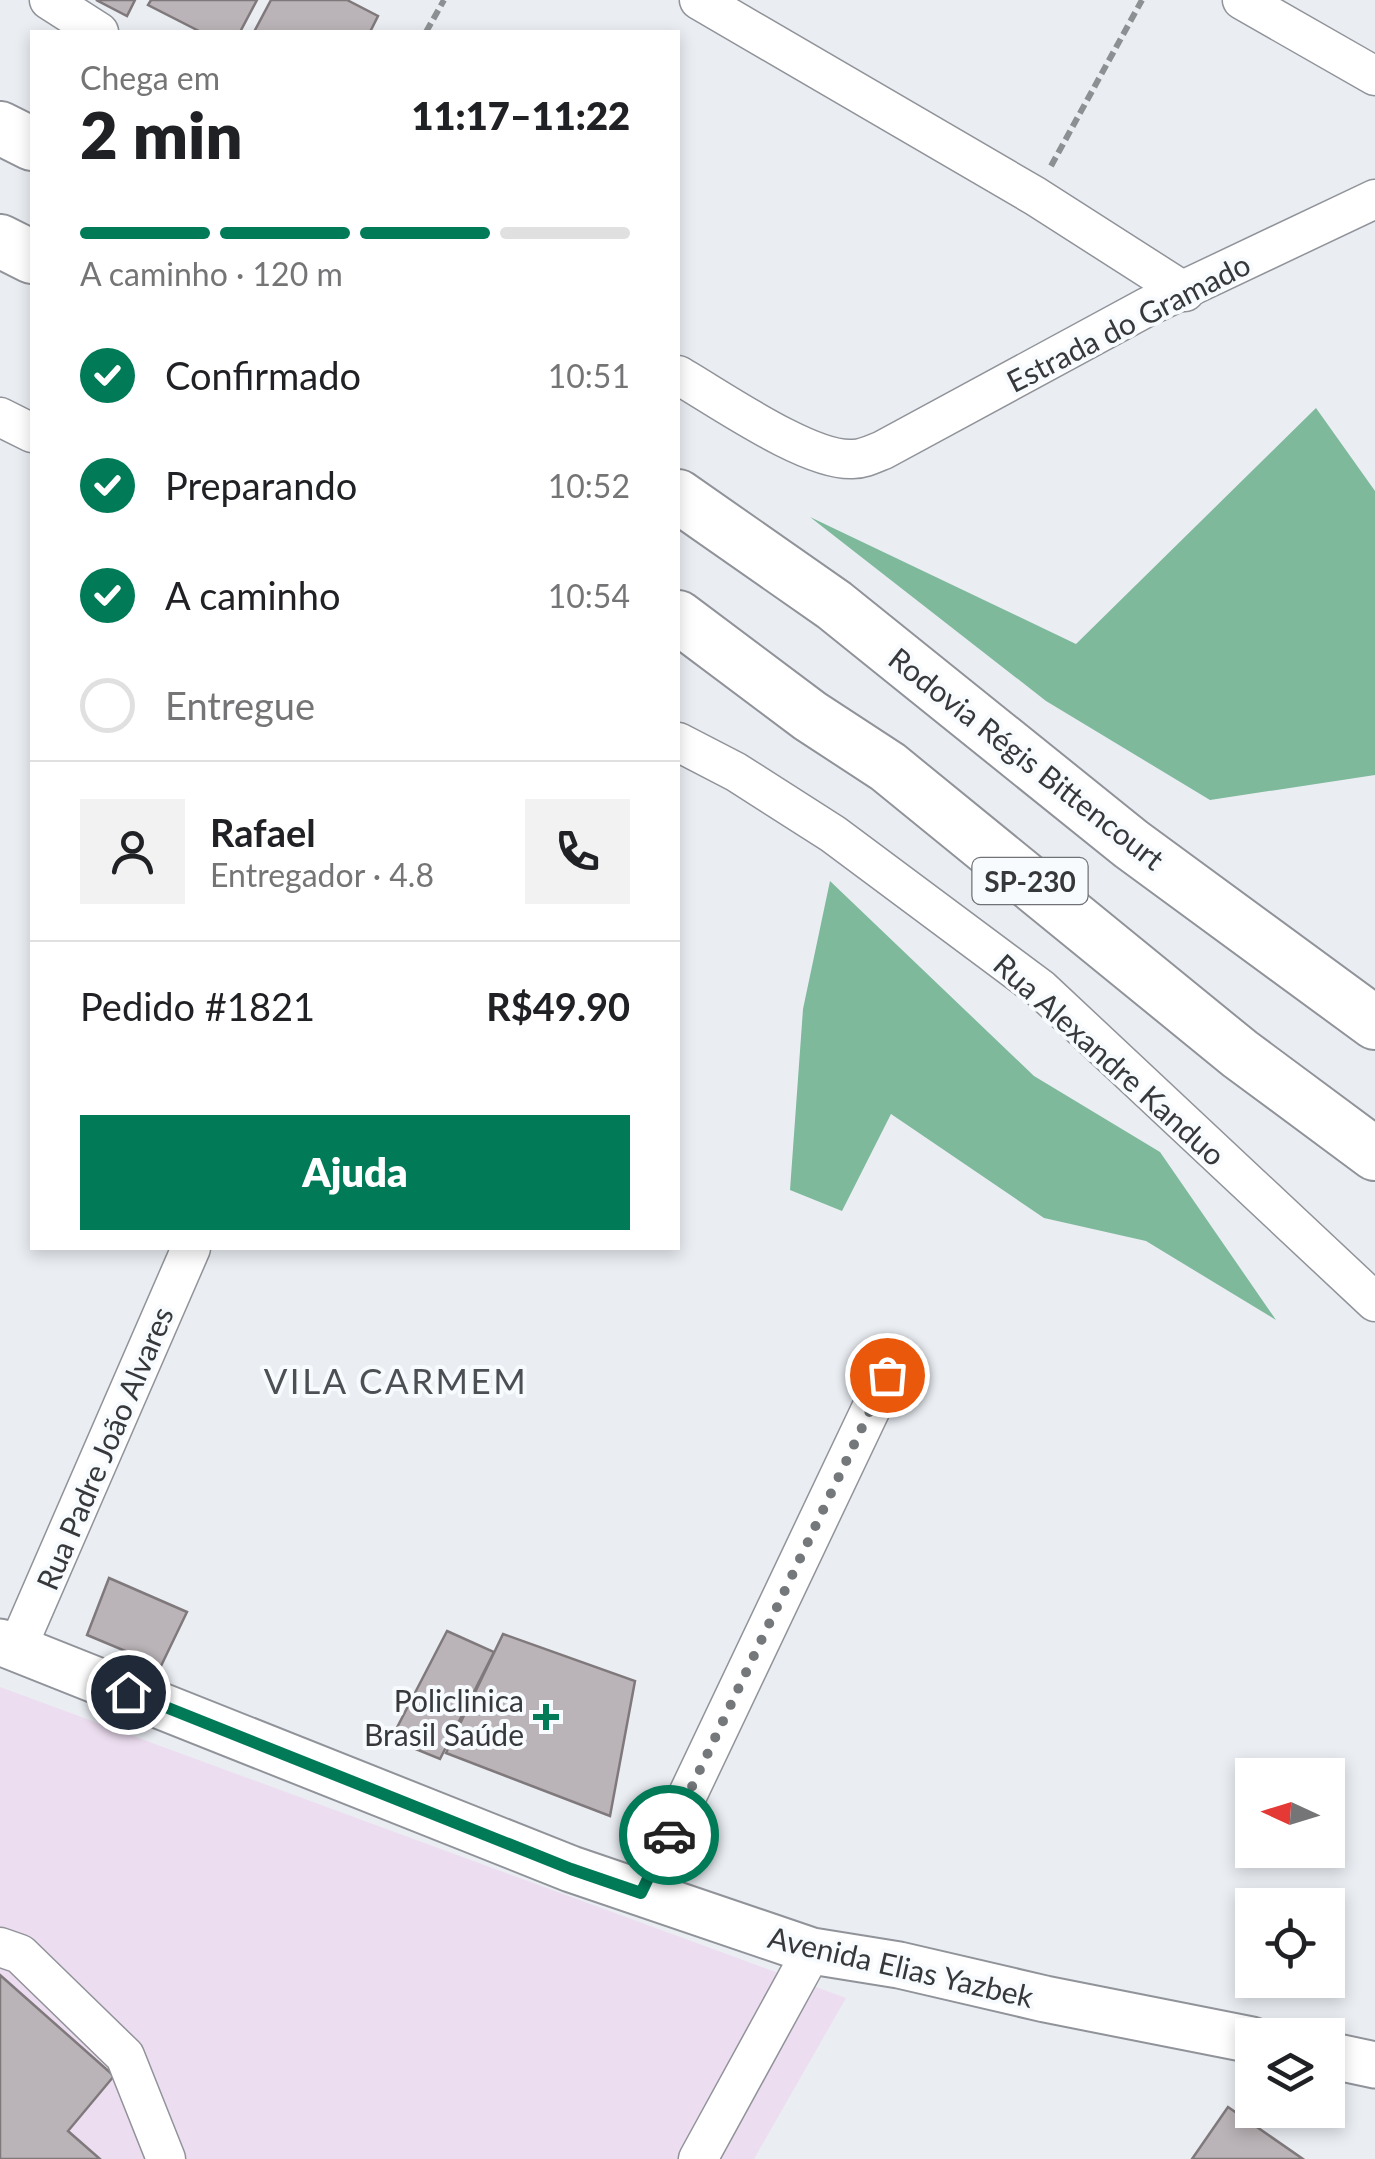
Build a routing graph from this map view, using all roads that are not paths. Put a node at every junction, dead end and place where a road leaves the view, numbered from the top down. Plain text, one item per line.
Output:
1 (49, 0) edge
2 (699, 0) edge
3 (1242, 0) edge
4 (96, 30) edge
5 (1375, 76) edge
6 (0, 128) edge
7 (30, 143) edge
8 (1375, 199) edge
9 (0, 241) edge
10 (30, 255) edge
11 (1184, 292) junction
12 (680, 376) edge
13 (0, 417) edge
14 (30, 432) edge
15 (680, 497) edge
16 (680, 618) edge
17 (680, 651) edge
18 (810, 716) junction
19 (680, 743) edge
20 (1375, 1023) edge
21 (1375, 1154) edge
22 (189, 1250) edge
23 (1375, 1302) edge
24 (887, 1375) dead end
25 (8, 1645) edge
26 (641, 1893) junction
27 (0, 1946) edge
28 (812, 1951) junction
29 (1235, 2037) edge
30 (1345, 2058) edge
31 (1375, 2064) edge
32 (166, 2159) edge
33 (698, 2159) edge

1 - 4 street
2 - 11 street
3 - 5 street
6 - 7 highway
8 - 11 street, Estrada do Gramado
9 - 10 highway
11 - 12 street, Estrada do Gramado
13 - 14 street
15 - 20 highway, Rodovia Régis Bittencourt / SP-230
16 - 18 highway, SP-230
17 - 18 highway
18 - 21 highway, SP-230
19 - 23 street, Rua Alexandre Kanduo
22 - 25 street, Rua Padre João Alvares
24 - 26 street
25 - 26 main road, Avenida Elias Yazbek
26 - 28 main road, Avenida Elias Yazbek
27 - 32 street
28 - 29 main road, Avenida Elias Yazbek
28 - 33 street
30 - 31 main road

